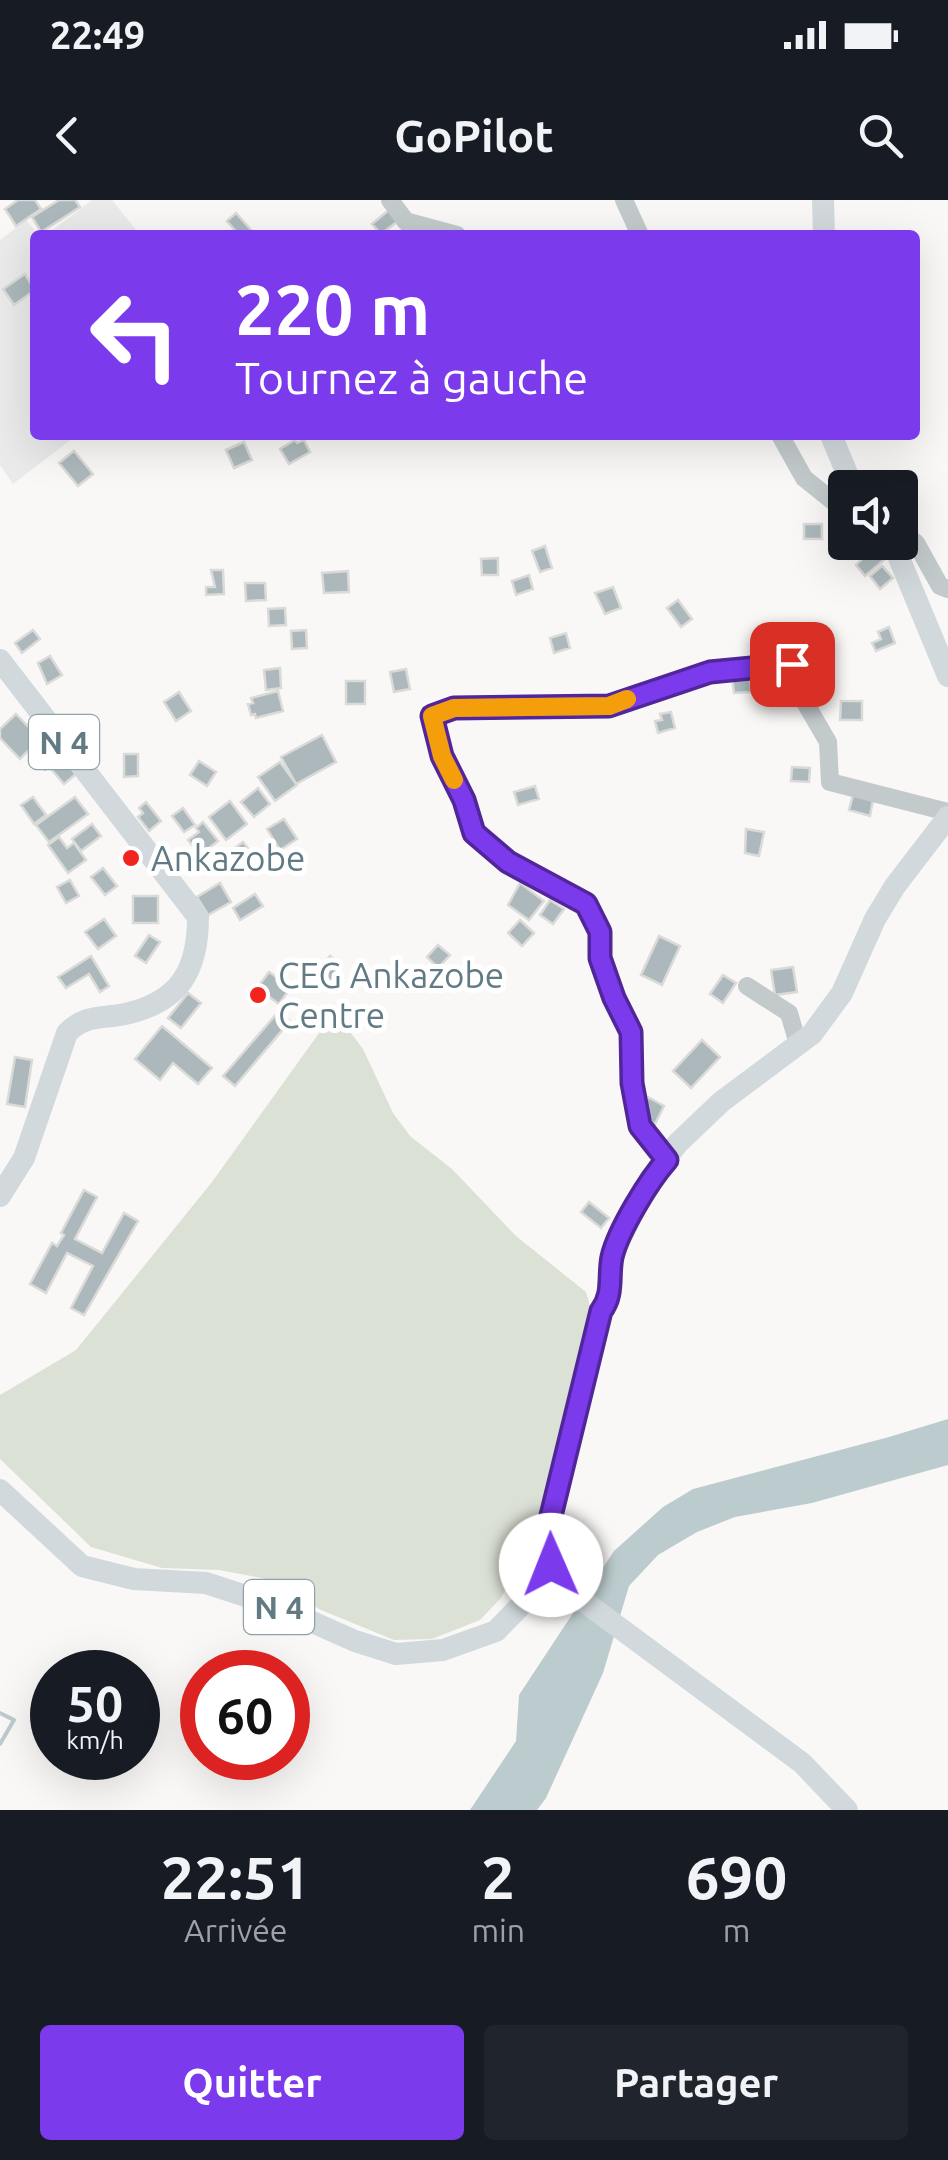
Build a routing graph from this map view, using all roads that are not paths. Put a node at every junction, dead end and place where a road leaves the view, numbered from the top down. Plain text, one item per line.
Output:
1 (390, 200) edge
2 (624, 200) edge
3 (823, 200) edge
4 (411, 228) edge
5 (638, 230) edge
6 (824, 230) edge
7 (783, 440) edge
8 (833, 440) edge
9 (846, 470) edge
10 (828, 497) edge
11 (918, 547) edge
12 (900, 560) edge
13 (948, 589) edge
14 (0, 660) edge
15 (948, 676) edge
16 (948, 814) edge
17 (747, 986) dead end
18 (798, 1044) junction
19 (667, 1160) junction
20 (0, 1196) edge
21 (0, 1490) edge
22 (563, 1586) junction
23 (847, 1810) edge

1 - 4 street
2 - 5 street
3 - 6 main road
7 - 10 street
8 - 9 main road
11 - 13 street
12 - 15 main road
14 - 20 main road, N 4
16 - 18 main road
16 - 19 street
17 - 18 street
18 - 19 main road
19 - 22 main road
21 - 22 main road, N 4
22 - 23 main road

